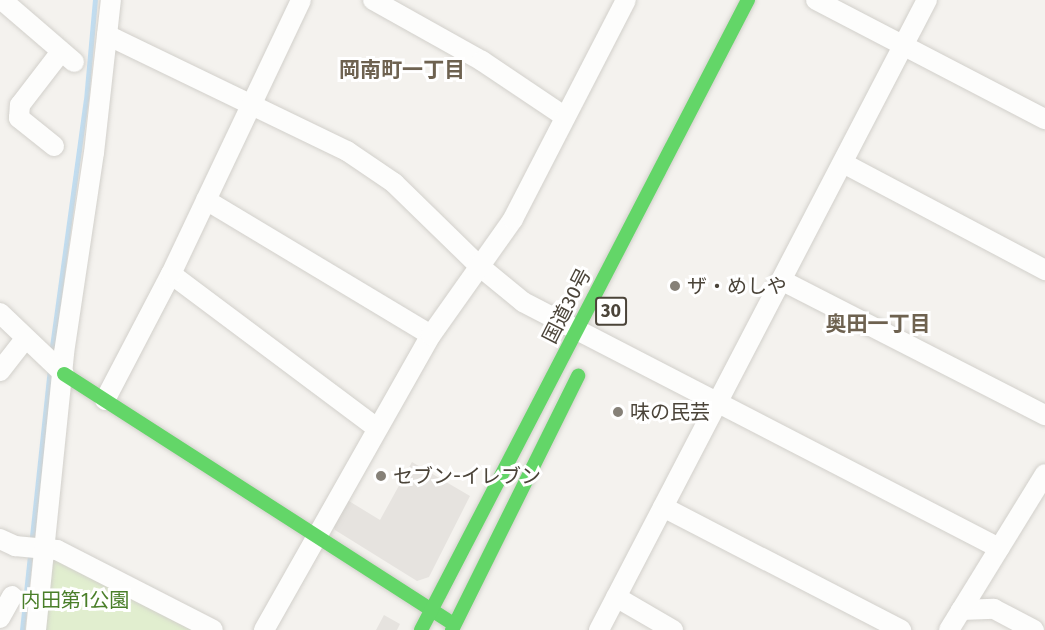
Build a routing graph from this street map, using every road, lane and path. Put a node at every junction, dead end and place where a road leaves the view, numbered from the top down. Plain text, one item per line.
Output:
1 (2, 0) edge
2 (111, 0) edge
3 (301, 0) edge
4 (374, 0) edge
5 (626, 0) edge
6 (748, 0) edge
7 (816, 0) edge
8 (927, 0) edge
9 (107, 35) junction
10 (904, 44) junction
11 (252, 106) junction
12 (564, 117) junction
13 (1045, 118) edge
14 (54, 146) dead end
15 (843, 163) junction
16 (206, 200) junction
17 (478, 265) junction
18 (1045, 270) edge
19 (171, 274) junction
20 (781, 280) junction
21 (0, 313) edge
22 (577, 329) junction
23 (431, 335) junction
24 (25, 339) junction
25 (594, 344) junction
26 (56, 366) junction
27 (0, 371) edge
28 (105, 400) junction
29 (718, 402) junction
30 (1045, 415) edge
31 (377, 428) junction
32 (1045, 474) edge
33 (663, 507) junction
34 (315, 534) junction
35 (0, 539) edge
36 (36, 548) junction
37 (999, 548) junction
38 (12, 596) dead end
39 (616, 597) junction
40 (431, 610) junction
41 (961, 610) junction
42 (0, 618) edge
43 (456, 628) edge
44 (36, 630) edge
45 (213, 630) edge
46 (264, 630) edge
47 (421, 630) edge
48 (599, 630) edge
49 (673, 630) edge
50 (901, 630) edge
51 (949, 630) edge
52 (1034, 630) edge

1 - 14 street
2 - 9 street
3 - 11 street
4 - 12 street
5 - 12 street
6 - 22 main road, 国道30号 / 30
7 - 10 street
8 - 10 street
9 - 11 street
9 - 26 street
10 - 13 street
10 - 15 street
11 - 16 street
11 - 17 street
12 - 17 street
15 - 18 street
15 - 20 street
16 - 19 street
16 - 23 street
17 - 22 street
17 - 23 street
19 - 28 street
19 - 31 street
20 - 29 street
20 - 30 street
21 - 24 street
22 - 25 street
22 - 40 main road, 国道30号 / 30
23 - 31 street
24 - 26 street
24 - 27 street
25 - 29 street
25 - 43 main road
26 - 28 main road
26 - 36 street
28 - 34 main road
29 - 33 street
29 - 37 street
31 - 34 street
32 - 37 street
33 - 39 street
33 - 50 street
34 - 40 main road
34 - 46 street
35 - 36 street
36 - 44 street
36 - 45 street
37 - 41 street
38 - 42 street
39 - 48 street
39 - 49 street
40 - 43 main road
40 - 47 main road, 国道30号 / 30
41 - 51 street
41 - 52 street

